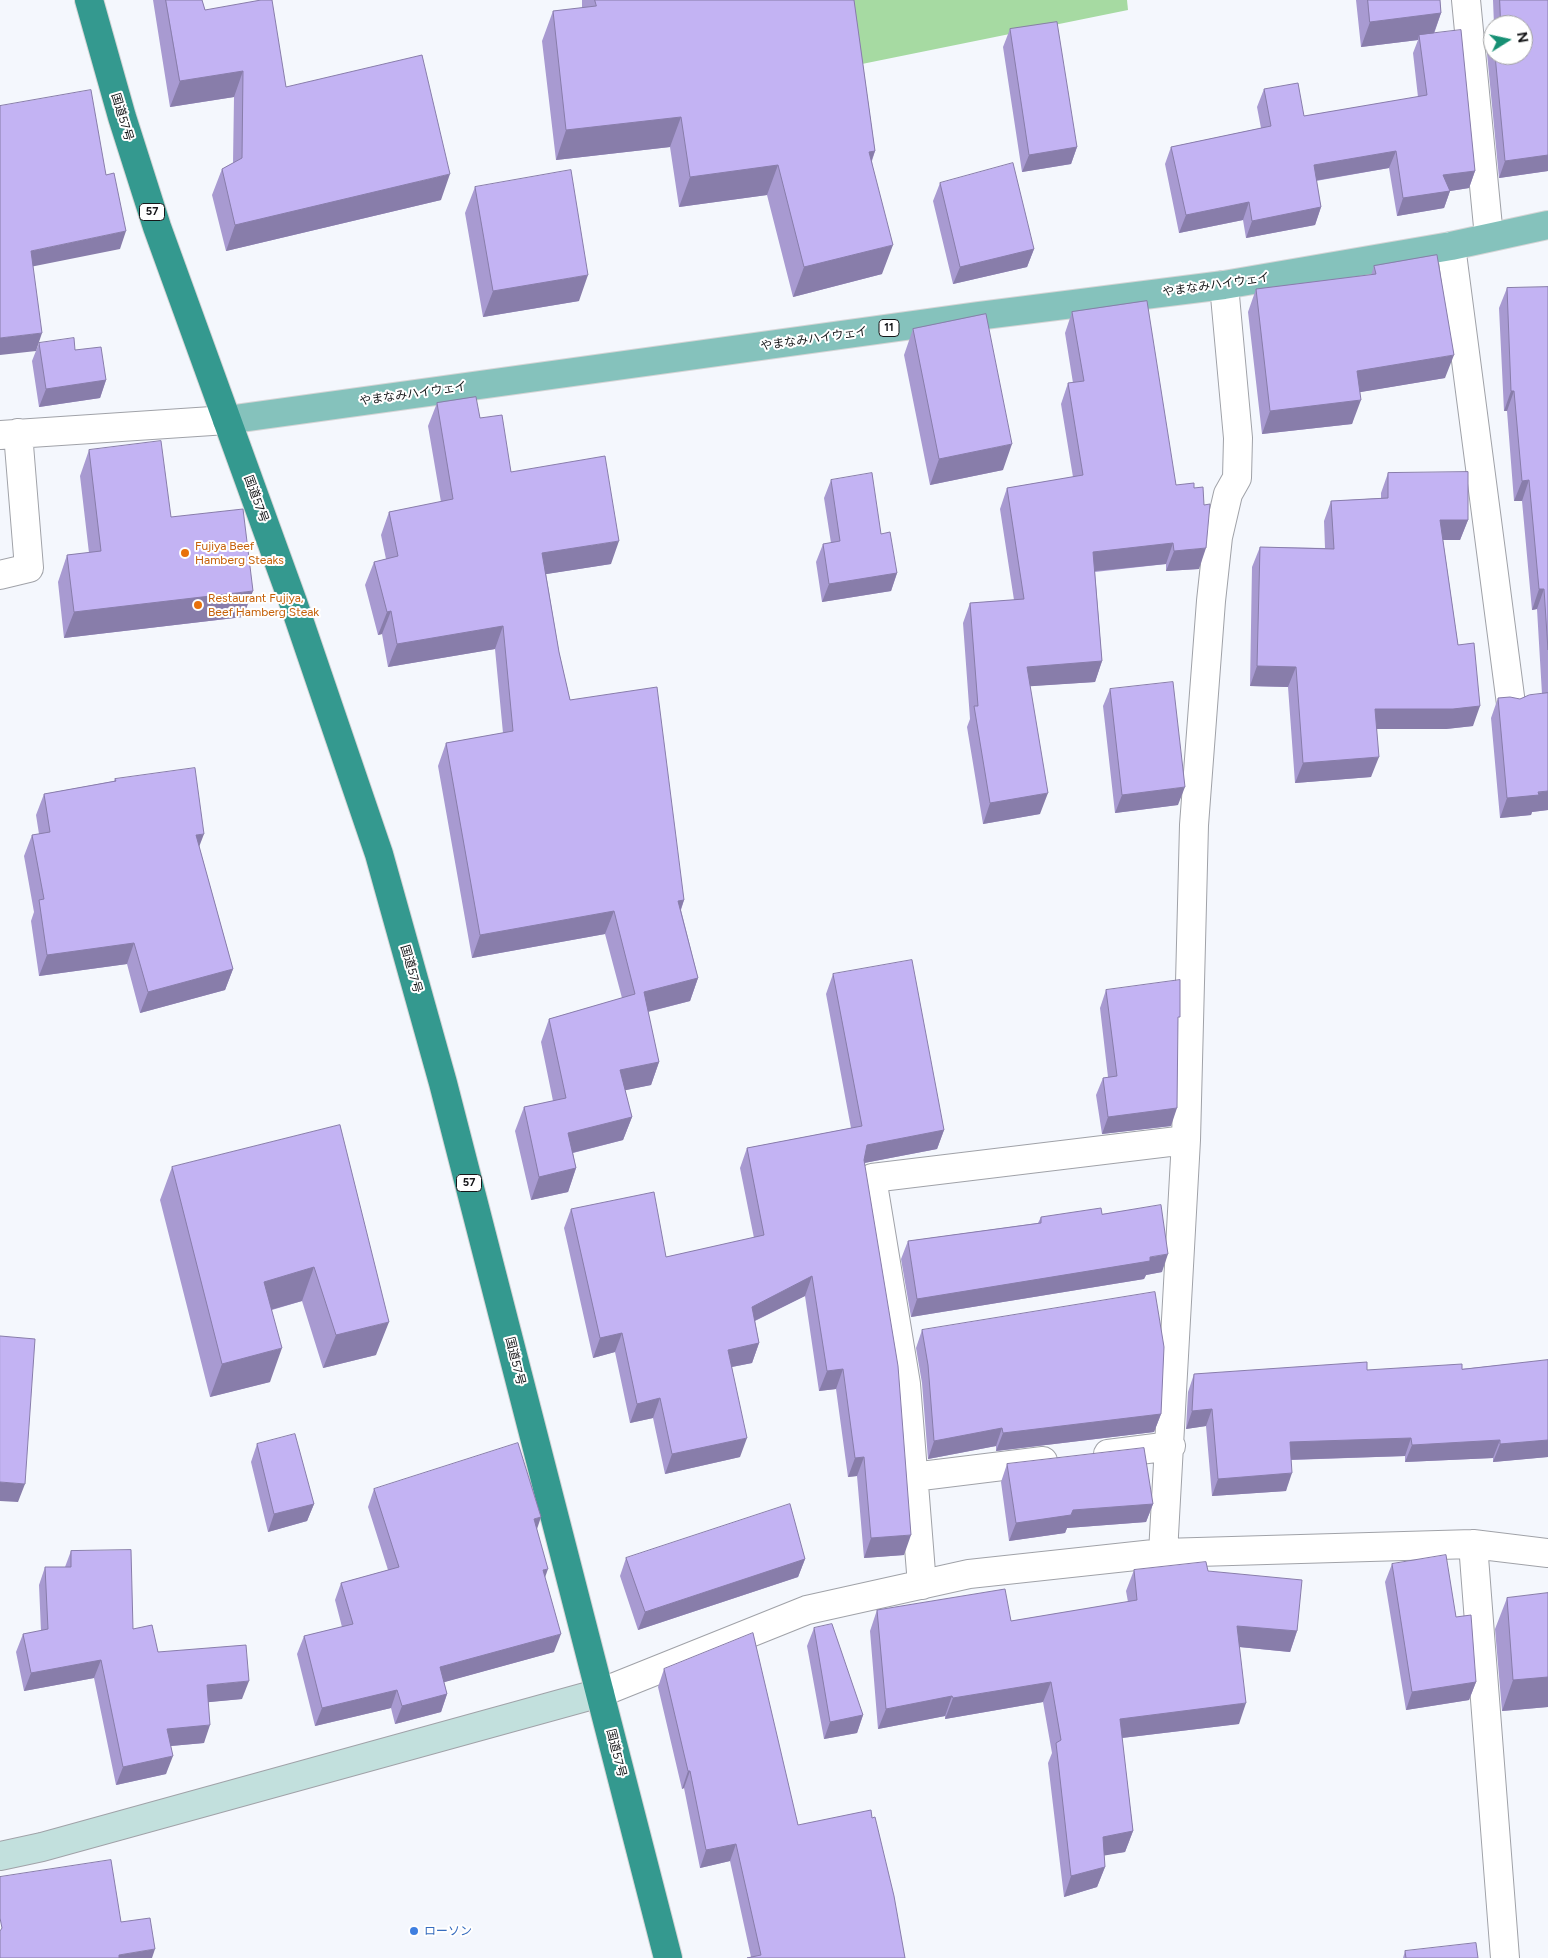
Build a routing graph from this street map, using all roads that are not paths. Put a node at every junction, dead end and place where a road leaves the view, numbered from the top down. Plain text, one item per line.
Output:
1 (89, 0) edge
2 (1466, 0) edge
3 (1548, 225) edge
4 (1489, 236) junction
5 (1450, 246) junction
6 (1224, 285) junction
7 (227, 420) junction
8 (9, 434) edge
9 (0, 575) edge
10 (1511, 704) edge
11 (1186, 1140) junction
12 (1180, 1289) junction
13 (1150, 1294) edge
14 (927, 1330) edge
15 (898, 1335) junction
16 (1171, 1446) junction
17 (913, 1477) junction
18 (1473, 1544) junction
19 (1548, 1553) edge
20 (1163, 1554) junction
21 (922, 1585) junction
22 (600, 1693) junction
23 (0, 1856) edge
24 (668, 1958) edge
25 (1505, 1958) edge

1 - 7 highway, 国道57号 / 57
2 - 4 street
3 - 4 main road, やまなみハイウェイ / 11
4 - 5 main road, やまなみハイウェイ / 11
5 - 6 main road, やまなみハイウェイ / 11
5 - 10 street
6 - 7 main road, やまなみハイウェイ / 11
6 - 11 street
7 - 8 street
7 - 22 highway, 国道57号 / 57
8 - 9 street
11 - 12 street
11 - 15 street
12 - 13 street
12 - 16 street
14 - 15 street
15 - 17 street
16 - 17 street
16 - 20 street
17 - 21 street
18 - 19 street
18 - 20 street
18 - 25 street
20 - 21 street
21 - 22 street
22 - 23 street
22 - 24 highway, 国道57号 / 57

